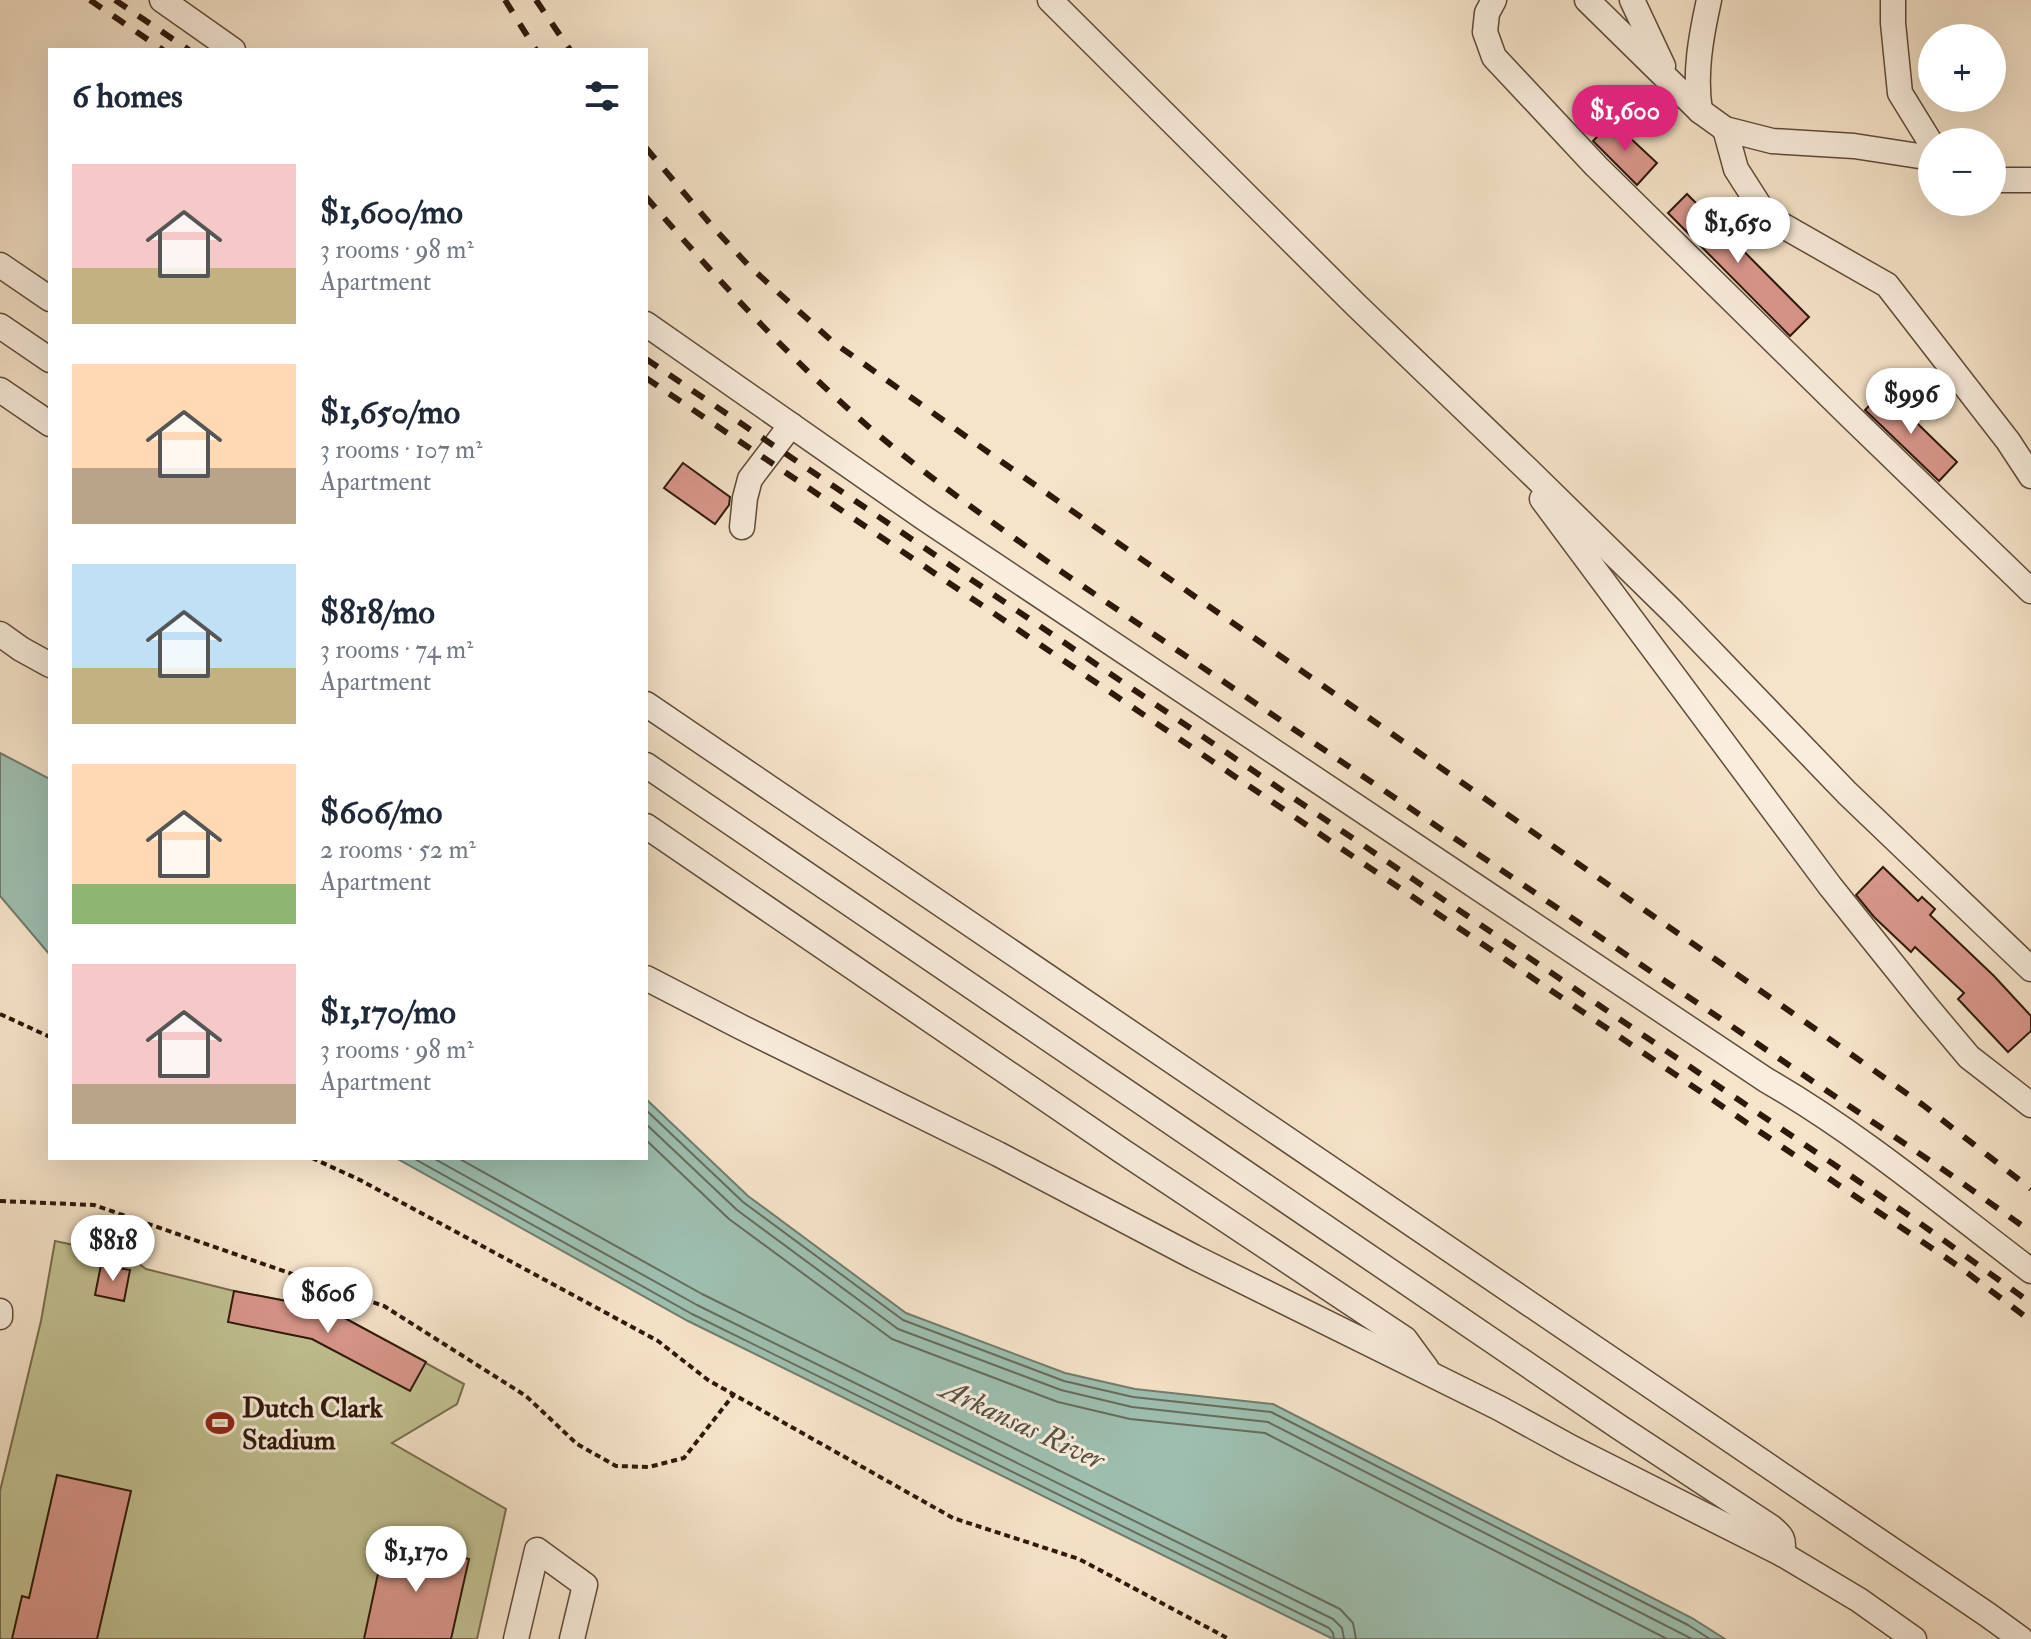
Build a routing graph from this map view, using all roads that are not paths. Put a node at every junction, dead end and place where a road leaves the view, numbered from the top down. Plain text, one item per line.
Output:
1 (162, 0) edge
2 (1050, 0) edge
3 (1494, 0) edge
4 (1587, 0) edge
5 (1632, 0) edge
6 (1709, 0) edge
7 (1893, 0) edge
8 (230, 48) edge
9 (1671, 83) junction
10 (1700, 111) junction
11 (1922, 128) edge
12 (1725, 129) junction
13 (1918, 156) edge
14 (2006, 180) edge
15 (2031, 180) edge
16 (0, 265) edge
17 (48, 298) edge
18 (648, 325) edge
19 (0, 326) edge
20 (48, 359) edge
21 (0, 390) edge
22 (48, 423) edge
23 (791, 425) junction
24 (1504, 446) junction
25 (2031, 476) edge
26 (742, 527) dead end
27 (2031, 591) edge
28 (0, 634) edge
29 (48, 664) edge
30 (648, 705) edge
31 (648, 766) edge
32 (648, 827) edge
33 (2031, 969) edge
34 (648, 979) edge
35 (2031, 1105) edge
36 (2031, 1271) edge
37 (1429, 1373) junction
38 (1782, 1554) junction
39 (516, 1639) edge
40 (572, 1639) edge
41 (1914, 1639) edge
42 (2021, 1639) edge

1 - 8 street
2 - 24 street
3 - 27 street
4 - 9 street
5 - 9 street
6 - 10 street
7 - 11 street
9 - 10 street
10 - 12 street
12 - 13 street
12 - 25 street
14 - 15 street
16 - 17 street
18 - 23 street
19 - 20 street
21 - 22 street
23 - 26 street
23 - 36 street
24 - 33 street
24 - 35 street
28 - 29 street
30 - 42 street
31 - 38 street
32 - 37 street
34 - 37 street
37 - 38 street
38 - 41 street
39 - 40 street

